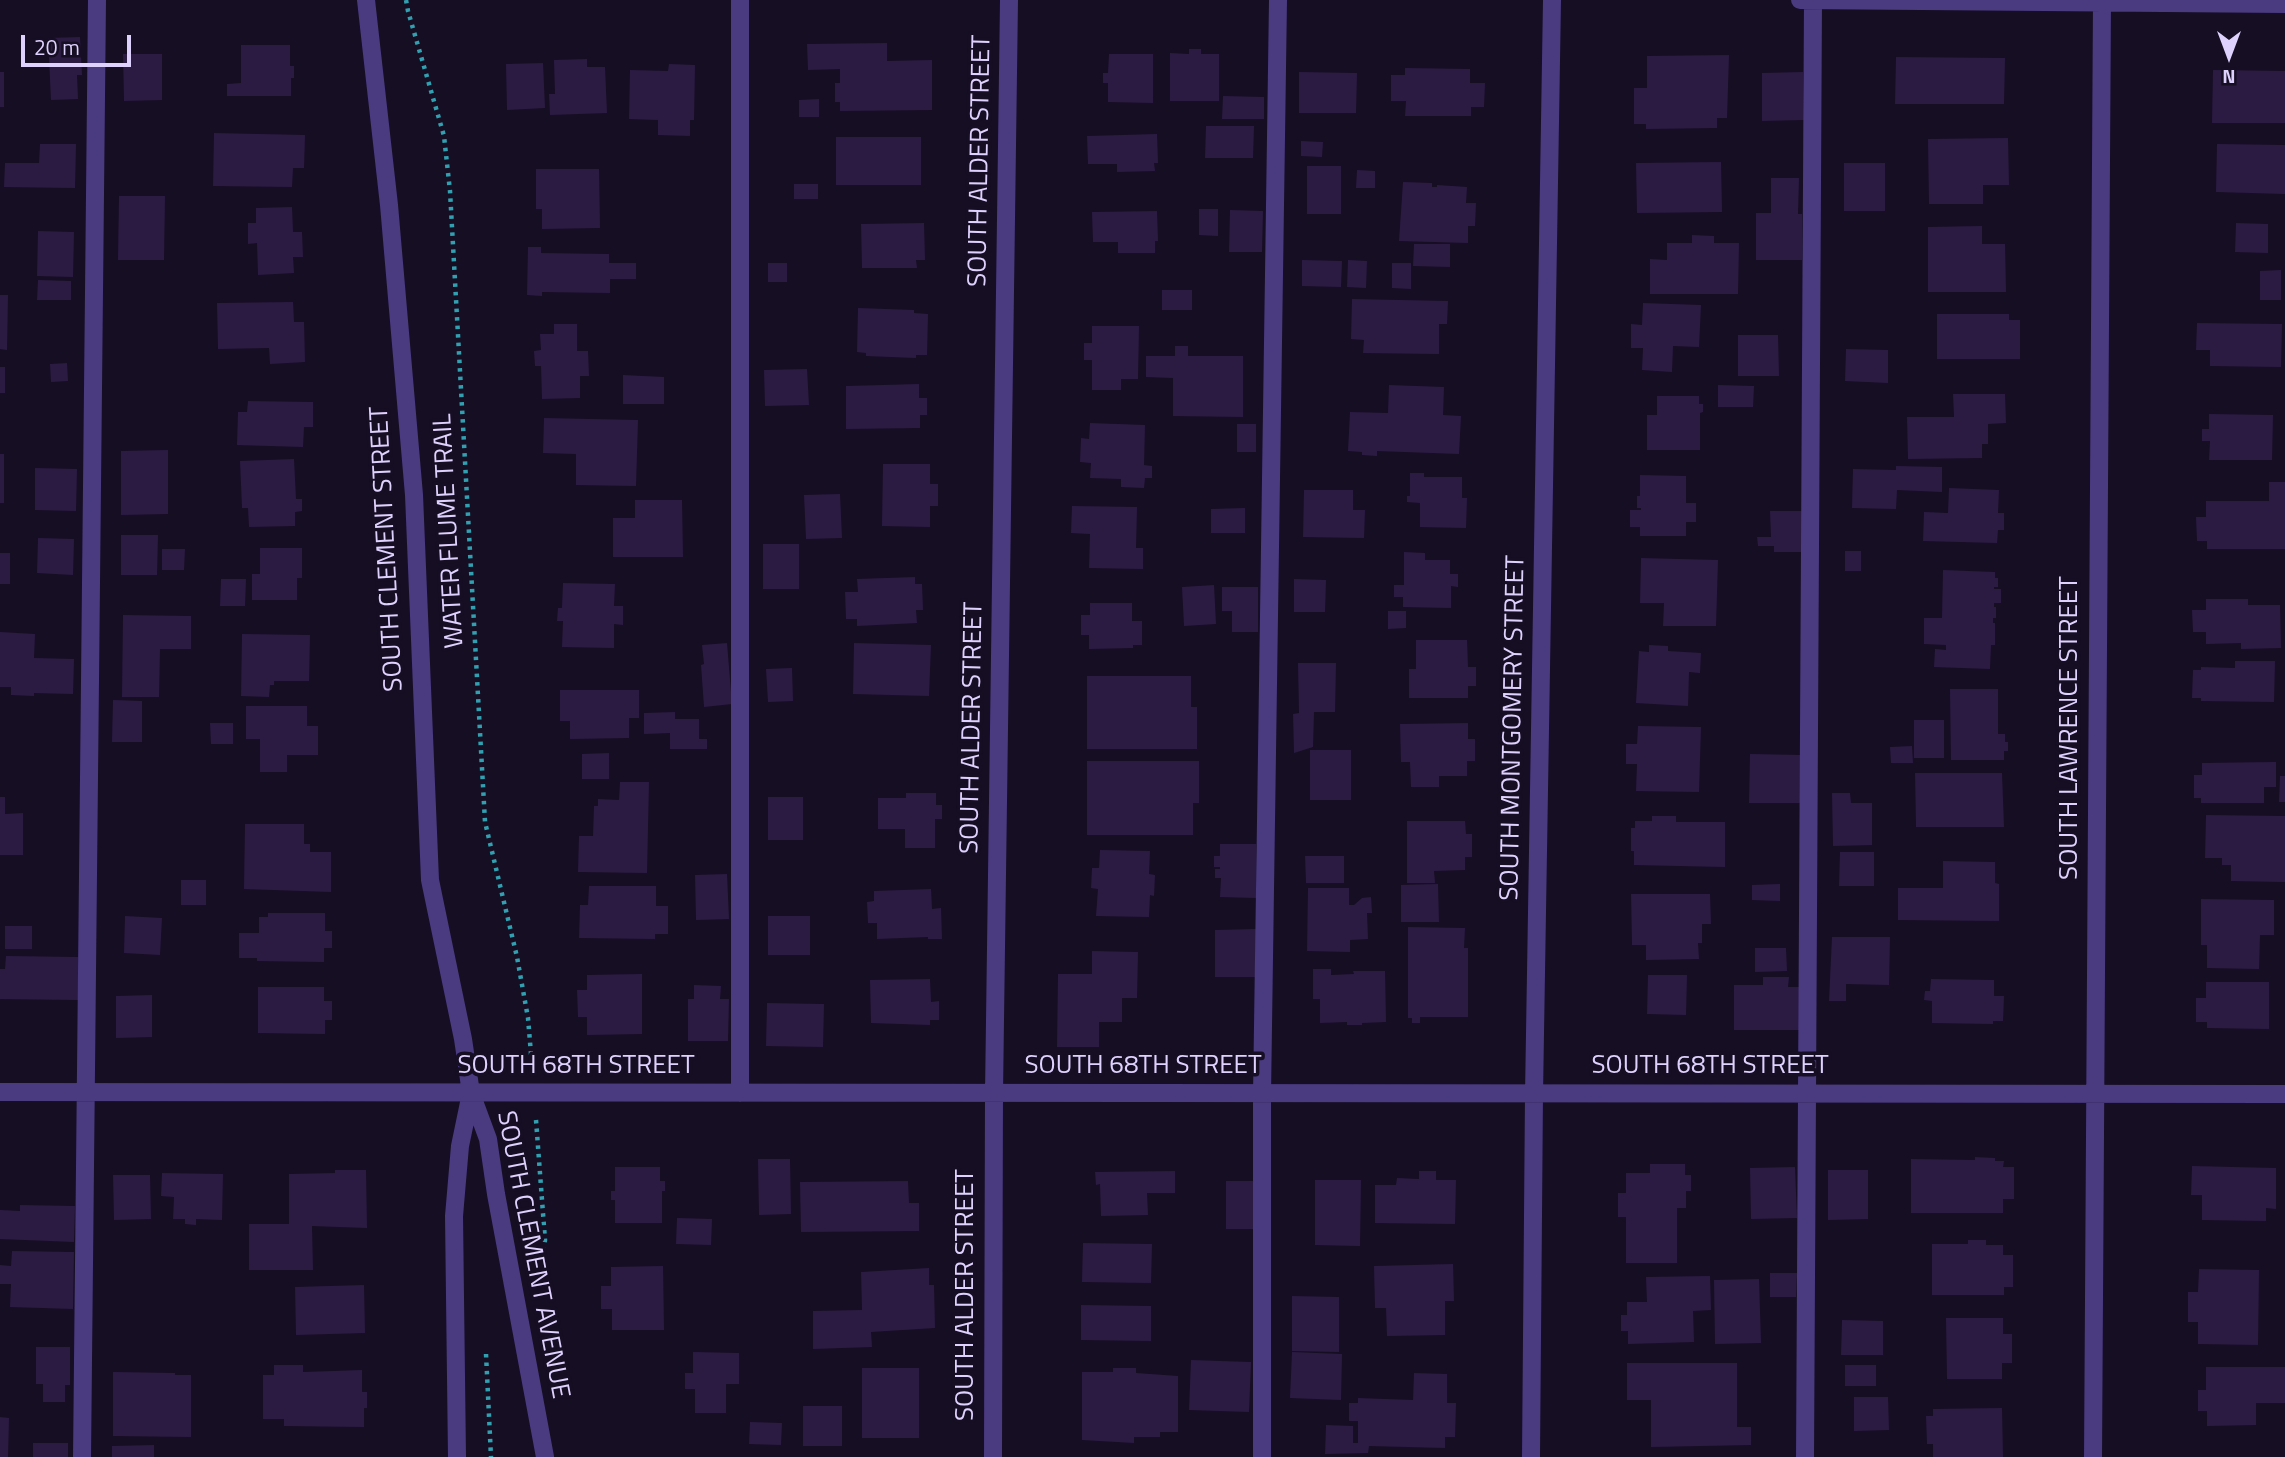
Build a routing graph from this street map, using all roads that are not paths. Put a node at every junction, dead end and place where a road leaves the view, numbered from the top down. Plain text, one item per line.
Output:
1 (97, 0) edge
2 (366, 0) edge
3 (740, 0) edge
4 (1009, 0) edge
5 (1278, 0) edge
6 (1552, 0) edge
7 (1800, 0) edge
8 (1813, 0) edge
9 (2102, 1) edge
10 (2285, 4) edge
11 (0, 1092) edge
12 (86, 1092) junction
13 (471, 1093) junction
14 (740, 1093) junction
15 (994, 1093) junction
16 (1262, 1094) junction
17 (1534, 1094) junction
18 (1806, 1094) junction
19 (2095, 1094) junction
20 (2285, 1094) edge
21 (82, 1457) edge
22 (457, 1457) edge
23 (545, 1457) edge
24 (993, 1457) edge
25 (1262, 1457) edge
26 (1531, 1457) edge
27 (1805, 1457) edge
28 (2093, 1457) edge

1 - 12 street
2 - 13 street, SOUTH CLEMENT STREET
3 - 14 street
4 - 15 street, SOUTH ALDER STREET
5 - 16 street
6 - 17 street, SOUTH MONTGOMERY STREET
7 - 8 street
8 - 9 street
8 - 18 street
9 - 10 street
9 - 19 street, SOUTH LAWRENCE STREET
11 - 12 street, SOUTH 68TH STREET
12 - 13 street, SOUTH 68TH STREET
12 - 21 street
13 - 14 street, SOUTH 68TH STREET
13 - 22 street, SOUTH CLEMENT AVENUE
13 - 23 street, SOUTH CLEMENT AVENUE
14 - 15 street, SOUTH 68TH STREET
15 - 16 street, SOUTH 68TH STREET
15 - 24 street, SOUTH ALDER STREET
16 - 17 street, SOUTH 68TH STREET
16 - 25 street
17 - 18 street, SOUTH 68TH STREET
17 - 26 street, SOUTH MONTGOMERY STREET
18 - 19 street, SOUTH 68TH STREET
18 - 27 street
19 - 20 street, SOUTH 68TH STREET
19 - 28 street, SOUTH LAWRENCE STREET

